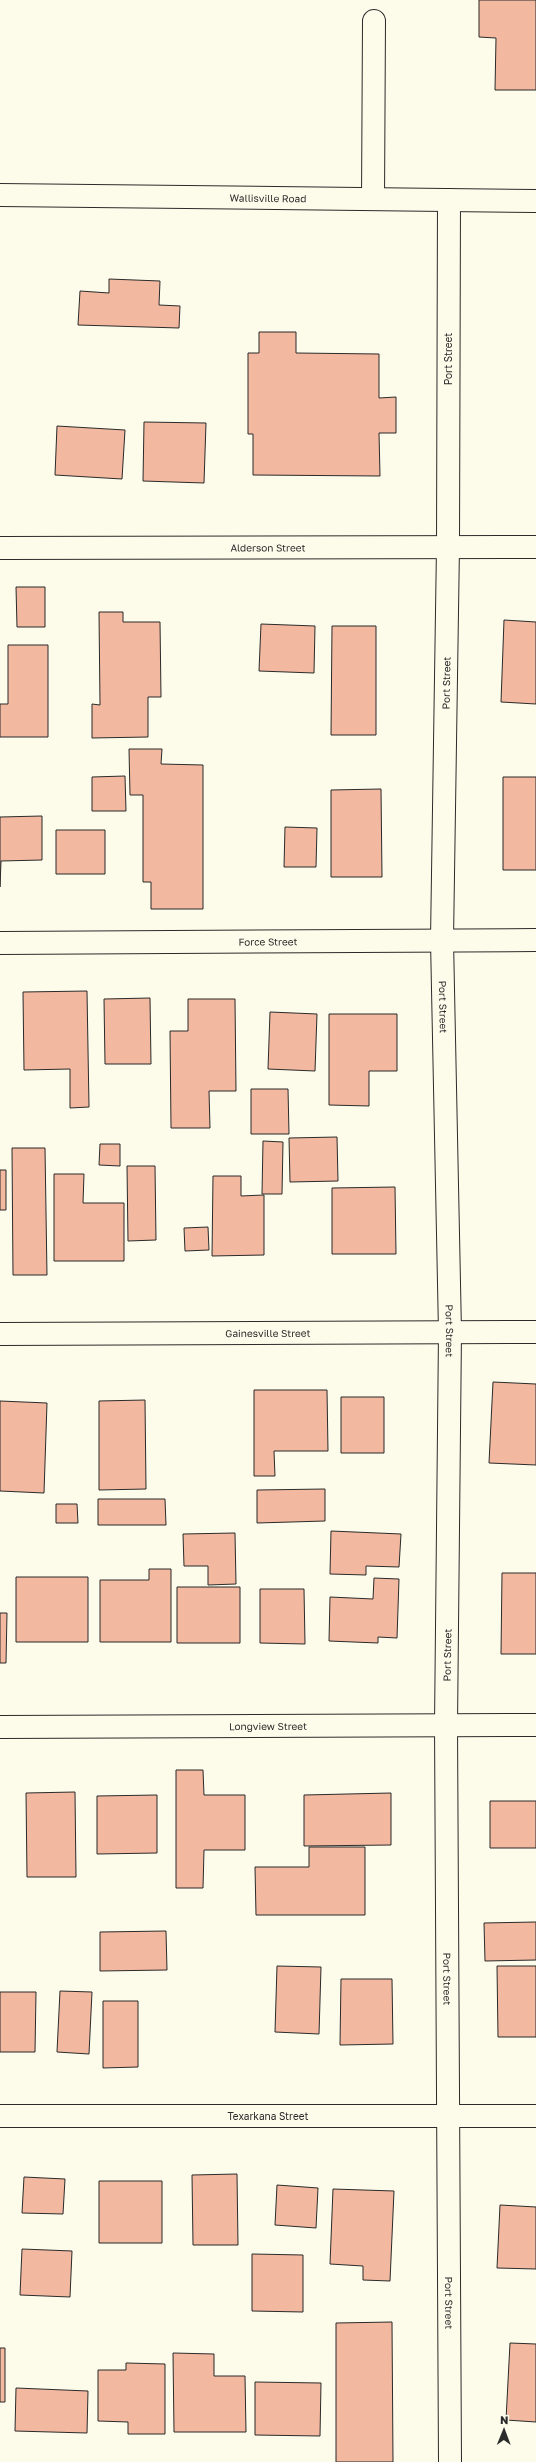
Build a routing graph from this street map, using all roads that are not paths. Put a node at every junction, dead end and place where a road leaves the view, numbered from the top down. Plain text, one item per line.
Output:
1 (374, 21) dead end
2 (0, 195) edge
3 (373, 199) junction
4 (449, 200) junction
5 (536, 201) edge
6 (448, 546) junction
7 (536, 547) edge
8 (0, 548) edge
9 (442, 940) junction
10 (536, 940) edge
11 (0, 943) edge
12 (450, 1332) junction
13 (536, 1332) edge
14 (0, 1334) edge
15 (446, 1725) junction
16 (536, 1725) edge
17 (0, 1727) edge
18 (0, 2116) edge
19 (450, 2116) junction
20 (536, 2116) edge
21 (450, 2462) edge

1 - 3 street
2 - 3 street, Wallisville Road
3 - 4 street, Wallisville Road
4 - 5 street, Wallisville Road
4 - 6 street, Port Street
6 - 7 street, Alderson Street
6 - 8 street, Alderson Street
6 - 9 street, Port Street
9 - 10 street, Force Street
9 - 11 street, Force Street
9 - 12 street, Port Street
12 - 13 street, Gainesville Street
12 - 14 street, Gainesville Street
12 - 15 street, Port Street
15 - 16 street, Longview Street
15 - 17 street, Longview Street
15 - 19 street, Port Street
18 - 19 street, Texarkana Street
19 - 20 street, Texarkana Street
19 - 21 street, Port Street

